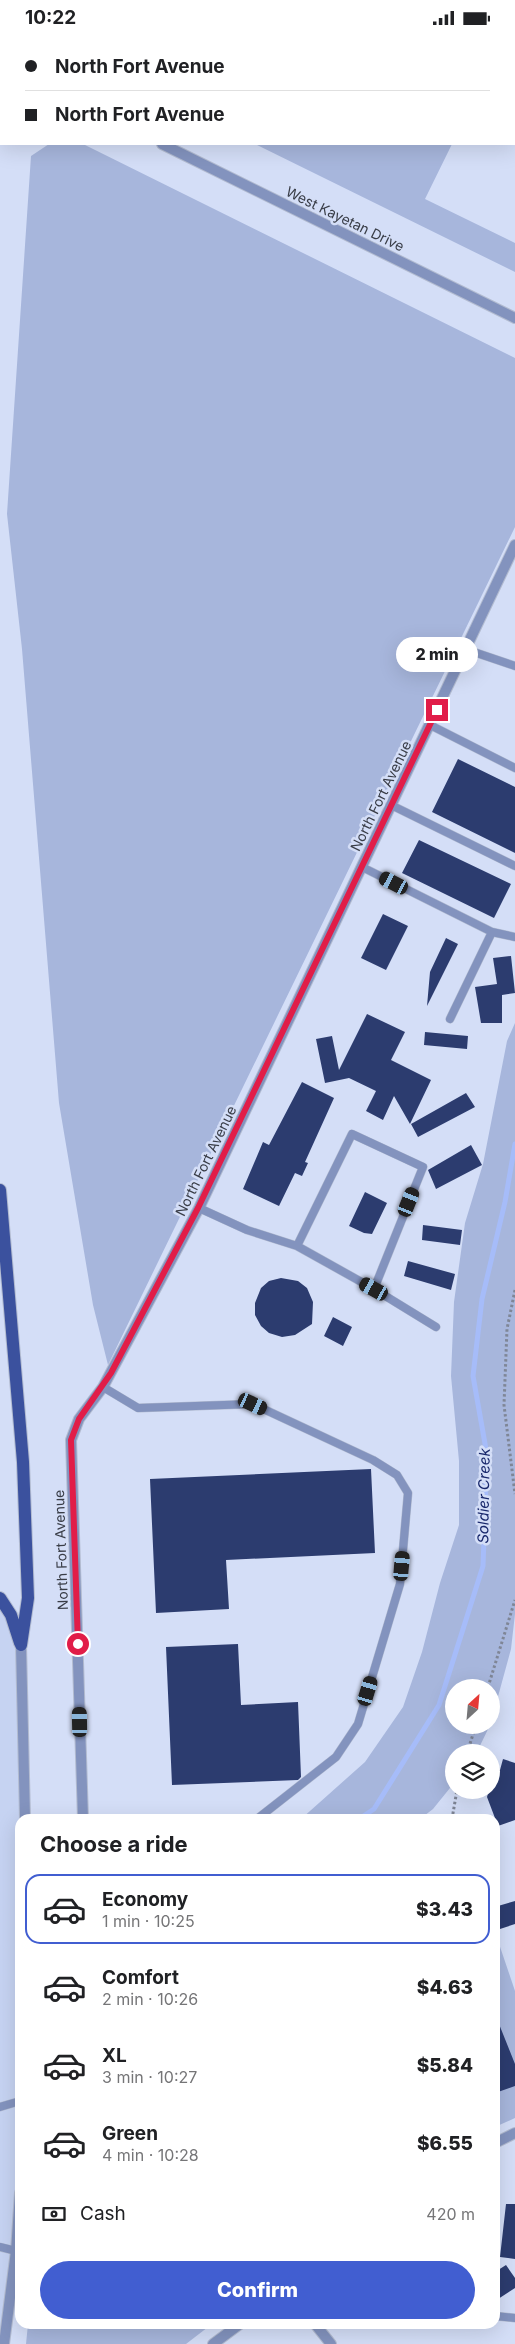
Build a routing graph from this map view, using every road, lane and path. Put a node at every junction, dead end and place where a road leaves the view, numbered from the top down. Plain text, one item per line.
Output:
1 (164, 145) edge
2 (515, 318) edge
3 (515, 545) edge
4 (465, 649) junction
5 (515, 666) edge
6 (430, 725) junction
7 (515, 768) edge
8 (392, 805) junction
9 (515, 866) edge
10 (362, 867) junction
11 (492, 932) junction
12 (515, 937) edge
13 (450, 1019) dead end
14 (0, 1190) edge
15 (198, 1208) junction
16 (297, 1246) junction
17 (374, 1289) junction
18 (515, 1289) edge
19 (436, 1327) dead end
20 (103, 1387) junction
21 (515, 1494) edge
22 (0, 1598) edge
23 (515, 1600) edge
24 (21, 1645) junction
25 (490, 1679) edge
26 (455, 1799) edge
27 (25, 1814) edge
28 (83, 1814) edge
29 (263, 1814) edge
30 (453, 1814) edge
31 (15, 2102) edge
32 (0, 2107) edge
33 (515, 2133) edge
34 (500, 2140) edge
35 (0, 2247) edge
36 (15, 2251) edge
37 (15, 2259) edge
38 (500, 2316) edge
39 (515, 2318) edge
40 (233, 2329) edge
41 (319, 2329) edge
42 (4, 2344) edge
43 (213, 2344) edge
44 (332, 2344) edge

1 - 2 street, West Kayetan Drive
3 - 4 street, North Fort Avenue
4 - 5 lane
4 - 6 street, North Fort Avenue
6 - 7 lane
6 - 8 street, North Fort Avenue
8 - 9 lane
8 - 10 street, North Fort Avenue
10 - 11 lane
10 - 15 street, North Fort Avenue
11 - 12 lane
11 - 13 lane
14 - 24 main road
15 - 16 lane
15 - 20 street, North Fort Avenue
16 - 17 lane
16 - 17 lane
17 - 19 lane
18 - 21 path
20 - 28 street, North Fort Avenue
20 - 29 lane
22 - 24 main road
23 - 25 path
24 - 27 street
26 - 30 path
31 - 32 lane
33 - 34 street
35 - 36 lane
37 - 42 street
38 - 39 lane
40 - 43 street
41 - 44 street

